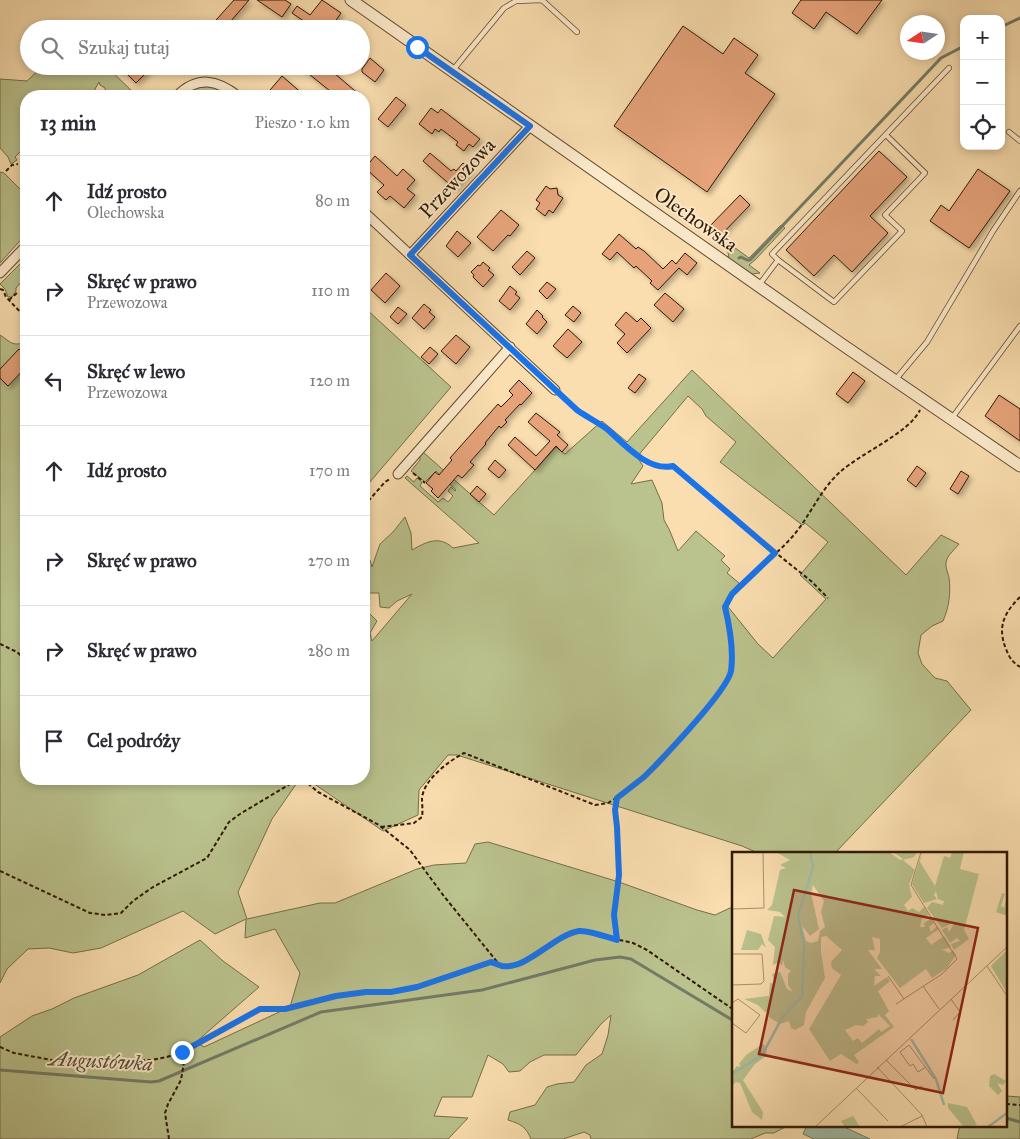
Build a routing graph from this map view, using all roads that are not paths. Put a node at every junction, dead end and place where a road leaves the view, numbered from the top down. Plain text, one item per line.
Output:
1 (351, 0) edge
2 (577, 32) dead end
3 (950, 68) dead end
4 (452, 71) junction
5 (184, 90) edge
6 (229, 90) edge
7 (530, 126) junction
8 (1009, 132) dead end
9 (886, 135) junction
10 (1020, 141) edge
11 (1020, 191) edge
12 (370, 218) edge
13 (20, 252) edge
14 (410, 255) junction
15 (778, 260) junction
16 (0, 272) edge
17 (759, 286) junction
18 (1020, 326) edge
19 (510, 347) junction
20 (895, 380) junction
21 (555, 390) road end
22 (952, 420) junction
23 (1020, 466) edge
24 (398, 474) road end

1 - 4 street, Olechowska
2 - 4 lane
3 - 9 lane
4 - 7 street, Olechowska
5 - 6 street
7 - 14 street, Przewozowa
7 - 17 street, Olechowska
8 - 10 lane
9 - 15 lane
9 - 15 lane
11 - 20 lane
12 - 14 street
13 - 16 street
14 - 19 street
15 - 17 lane
17 - 20 street, Olechowska
18 - 22 lane
19 - 21 street
19 - 24 street
20 - 22 street, Olechowska
22 - 23 street, Olechowska

